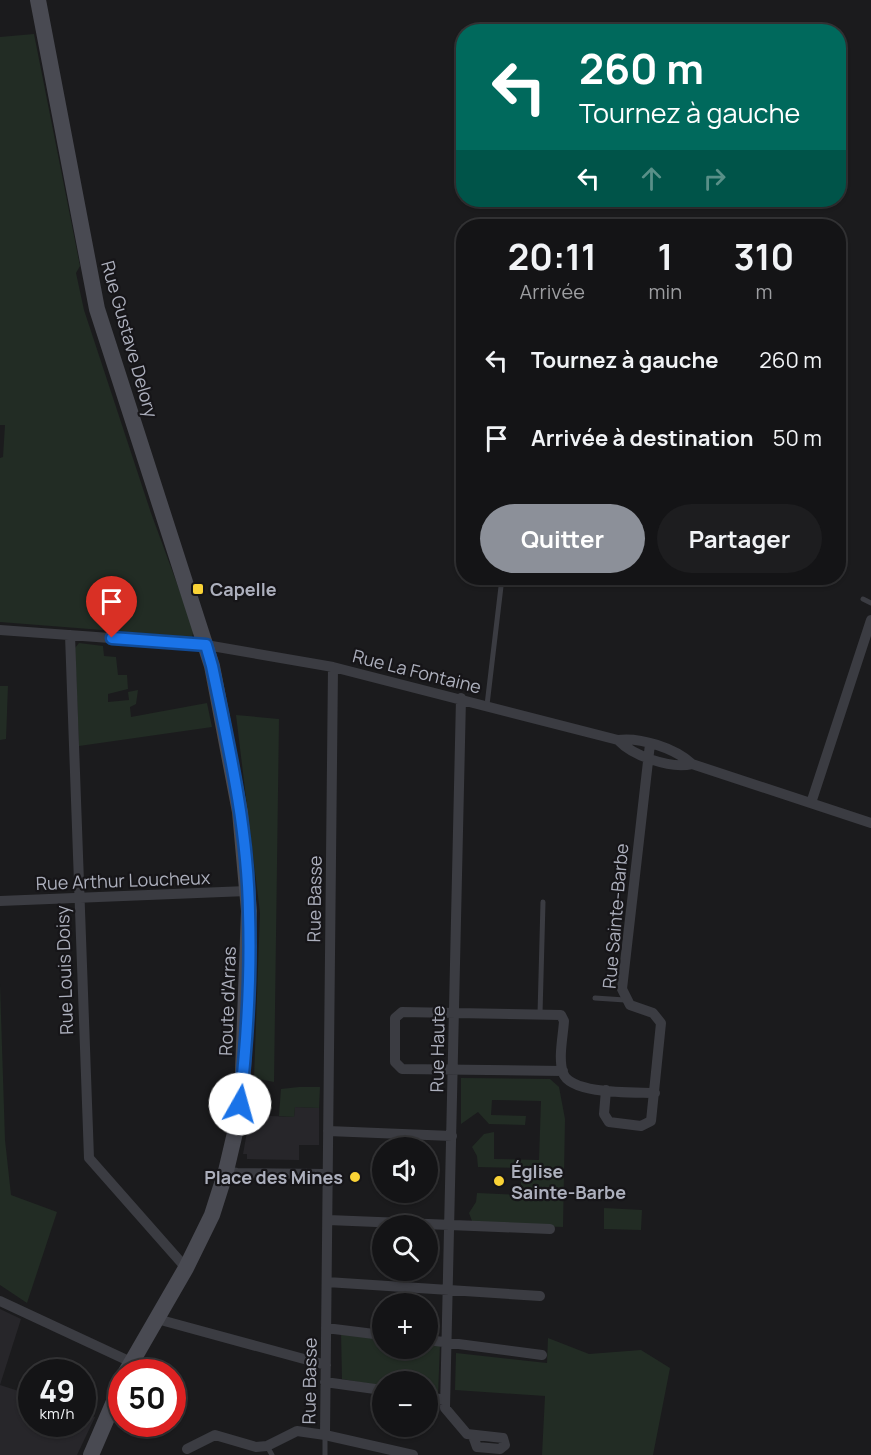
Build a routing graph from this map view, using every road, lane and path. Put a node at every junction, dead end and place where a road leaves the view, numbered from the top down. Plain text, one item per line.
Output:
1 (38, 0) edge
2 (501, 585) edge
3 (863, 599) dead end
4 (871, 603) edge
5 (871, 620) edge
6 (0, 630) edge
7 (70, 635) junction
8 (206, 645) junction
9 (333, 667) junction
10 (461, 698) junction
11 (487, 705) junction
12 (618, 740) junction
13 (650, 744) junction
14 (648, 756) junction
15 (692, 764) junction
16 (811, 803) junction
17 (871, 823) edge
18 (247, 891) junction
19 (78, 898) junction
20 (0, 901) edge
21 (543, 902) dead end
22 (595, 998) dead end
23 (625, 1000) junction
24 (454, 1014) junction
25 (540, 1014) junction
26 (454, 1071) junction
27 (563, 1071) junction
28 (606, 1090) junction
29 (655, 1093) junction
30 (328, 1131) junction
31 (452, 1136) junction
32 (226, 1171) junction
33 (327, 1174) junction
34 (328, 1220) junction
35 (449, 1224) junction
36 (550, 1229) dead end
37 (186, 1268) junction
38 (327, 1282) junction
39 (448, 1290) junction
40 (540, 1296) dead end
41 (0, 1301) edge
42 (157, 1319) junction
43 (326, 1328) junction
44 (372, 1334) edge
45 (438, 1342) edge
46 (447, 1343) junction
47 (542, 1355) dead end
48 (112, 1359) edge
49 (133, 1359) edge
50 (326, 1365) junction
51 (325, 1382) junction
52 (372, 1389) edge
53 (438, 1399) edge
54 (445, 1400) junction
55 (108, 1417) edge
56 (325, 1435) junction
57 (473, 1436) dead end
58 (187, 1449) dead end
59 (269, 1451) edge
60 (92, 1455) edge
61 (325, 1455) edge
62 (413, 1455) edge

1 - 8 main road, Rue Gustave Delory
2 - 11 lane
3 - 4 lane
5 - 16 street
6 - 7 street, Rue La Fontaine
7 - 8 street, Rue La Fontaine
7 - 19 street, Rue Louis Doisy
8 - 9 street, Rue La Fontaine
8 - 18 main road, Route d'Arras
9 - 10 street, Rue La Fontaine
9 - 30 street, Rue Basse
10 - 11 street, Rue La Fontaine
10 - 24 street, Rue Haute
11 - 12 street, Rue La Fontaine
12 - 13 street, Rue La Fontaine
12 - 14 street, Rue La Fontaine
13 - 14 street, Rue Sainte-Barbe
13 - 15 street, Rue La Fontaine
14 - 15 street, Rue La Fontaine
14 - 23 street, Rue Sainte-Barbe
15 - 16 street, Rue La Fontaine
16 - 17 street, Rue La Fontaine
18 - 19 street, Rue Arthur Loucheux
18 - 32 main road, Route d'Arras
19 - 20 street, Rue Arthur Loucheux
19 - 37 street, Rue Louis Doisy
21 - 25 lane
22 - 23 lane
23 - 29 street, Rue Sainte-Barbe
24 - 25 street
24 - 26 street, Rue Haute
24 - 26 street
25 - 27 street
26 - 27 street
26 - 31 street, Rue Haute
27 - 28 street
28 - 29 street
28 - 29 street, Rue Sainte-Barbe
30 - 31 street
30 - 33 street
31 - 35 street, Rue Haute
32 - 33 street
32 - 37 main road, Route d'Arras
33 - 34 street
34 - 35 street
34 - 38 street, Rue Basse
35 - 36 street
35 - 39 street, Rue Haute
37 - 42 main road, Route d'Arras
38 - 39 street
38 - 43 street, Rue Basse
39 - 40 street
39 - 46 street, Rue Haute
41 - 48 street
42 - 49 main road, Route d'Arras
42 - 50 street
43 - 44 street
43 - 50 street, Rue Basse
45 - 46 street
46 - 47 street
46 - 54 street, Rue Haute
50 - 51 street, Rue Basse
51 - 52 street
51 - 56 street, Rue Basse
53 - 54 street
54 - 57 street
55 - 60 main road
56 - 59 street
56 - 61 lane
56 - 62 street
58 - 59 street

